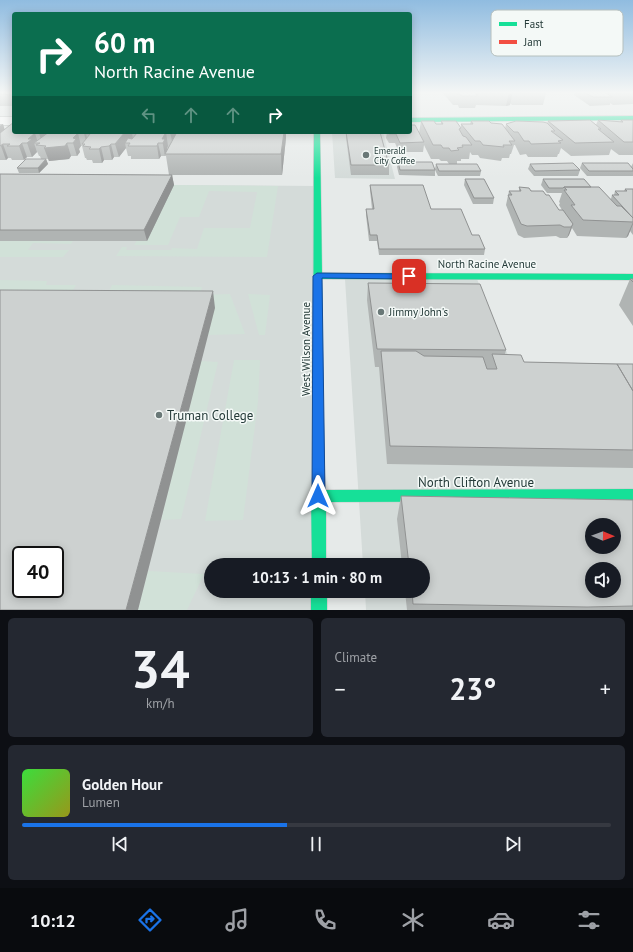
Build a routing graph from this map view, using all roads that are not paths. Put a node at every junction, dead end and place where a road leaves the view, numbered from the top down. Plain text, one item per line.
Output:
1 (0, 121) edge
2 (12, 121) edge
3 (317, 134) edge
4 (317, 276) junction
5 (633, 277) edge
6 (633, 495) edge
7 (318, 496) junction
8 (319, 558) edge
9 (319, 598) edge
10 (319, 610) edge

1 - 2 street
3 - 4 street, West Wilson Avenue
4 - 5 street, North Racine Avenue
4 - 7 street, West Wilson Avenue
6 - 7 street, North Clifton Avenue
7 - 8 street, West Wilson Avenue
9 - 10 street

